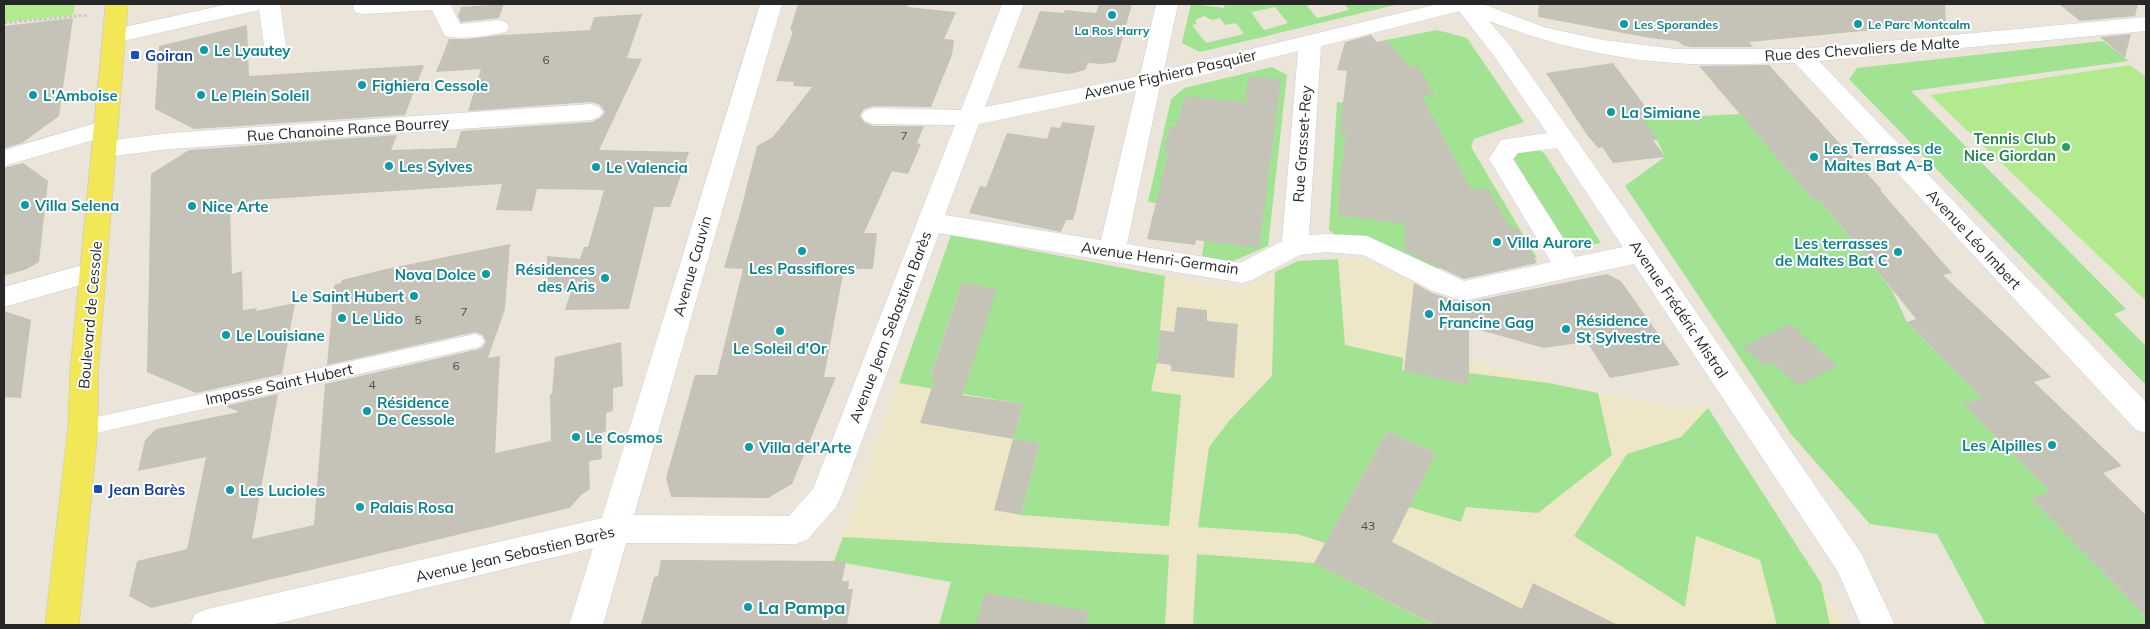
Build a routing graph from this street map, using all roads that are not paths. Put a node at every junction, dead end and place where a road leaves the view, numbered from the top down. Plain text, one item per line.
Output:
1 (257, 4) edge
2 (269, 4) edge
3 (366, 4) edge
4 (432, 4) edge
5 (439, 4) edge
6 (771, 4) edge
7 (1013, 4) edge
8 (1168, 4) edge
9 (1464, 4) edge
10 (116, 8) edge
11 (2146, 24) edge
12 (498, 27) dead end
13 (114, 36) junction
14 (1310, 42) junction
15 (276, 52) dead end
16 (1801, 56) junction
17 (1149, 81) junction
18 (591, 112) dead end
19 (873, 116) dead end
20 (969, 118) junction
21 (106, 138) junction
22 (1564, 139) junction
23 (4, 158) edge
24 (930, 222) junction
25 (1295, 246) junction
26 (1112, 251) junction
27 (1642, 253) junction
28 (1569, 270) junction
29 (93, 272) junction
30 (4, 297) edge
31 (475, 341) dead end
32 (2146, 421) edge
33 (83, 428) junction
34 (615, 530) junction
35 (62, 625) edge
36 (207, 625) edge
37 (586, 625) edge
38 (1878, 625) edge

1 - 13 street
2 - 15 street
3 - 4 street
5 - 12 street
6 - 34 street, Avenue Cauvin
7 - 20 street, Avenue Jean Sebastien Barès
8 - 17 street
9 - 14 street, Avenue Fighiera Pasquier
9 - 16 street, Rue des Chevaliers de Malte
9 - 22 street, Avenue Frédéric Mistral
10 - 13 main road, Boulevard de Cessole
11 - 16 street, Rue des Chevaliers de Malte
13 - 21 main road, Boulevard de Cessole
14 - 17 street, Avenue Fighiera Pasquier
14 - 25 street, Rue Grasset-Rey
16 - 32 street, Avenue Léo Imbert
17 - 20 street, Avenue Fighiera Pasquier
17 - 26 street
18 - 21 street, Rue Chanoine Rance Bourrey
19 - 20 street, Avenue Fighiera Pasquier
20 - 24 street, Avenue Jean Sebastien Barès
21 - 23 street, Rue Chanoine Rance Bourrey
21 - 29 main road, Boulevard de Cessole
22 - 27 street, Avenue Frédéric Mistral
22 - 28 street
24 - 26 street, Avenue Henri-Germain
24 - 34 street, Avenue Jean Sebastien Barès
25 - 26 street, Avenue Henri-Germain
25 - 28 street, Avenue Henri-Germain
27 - 28 street, Avenue Henri-Germain
27 - 38 street, Avenue Frédéric Mistral
29 - 30 street
29 - 33 main road, Boulevard de Cessole
31 - 33 lane, Impasse Saint Hubert
33 - 35 main road, Boulevard de Cessole
34 - 36 street, Avenue Jean Sebastien Barès
34 - 37 street, Avenue Cauvin

